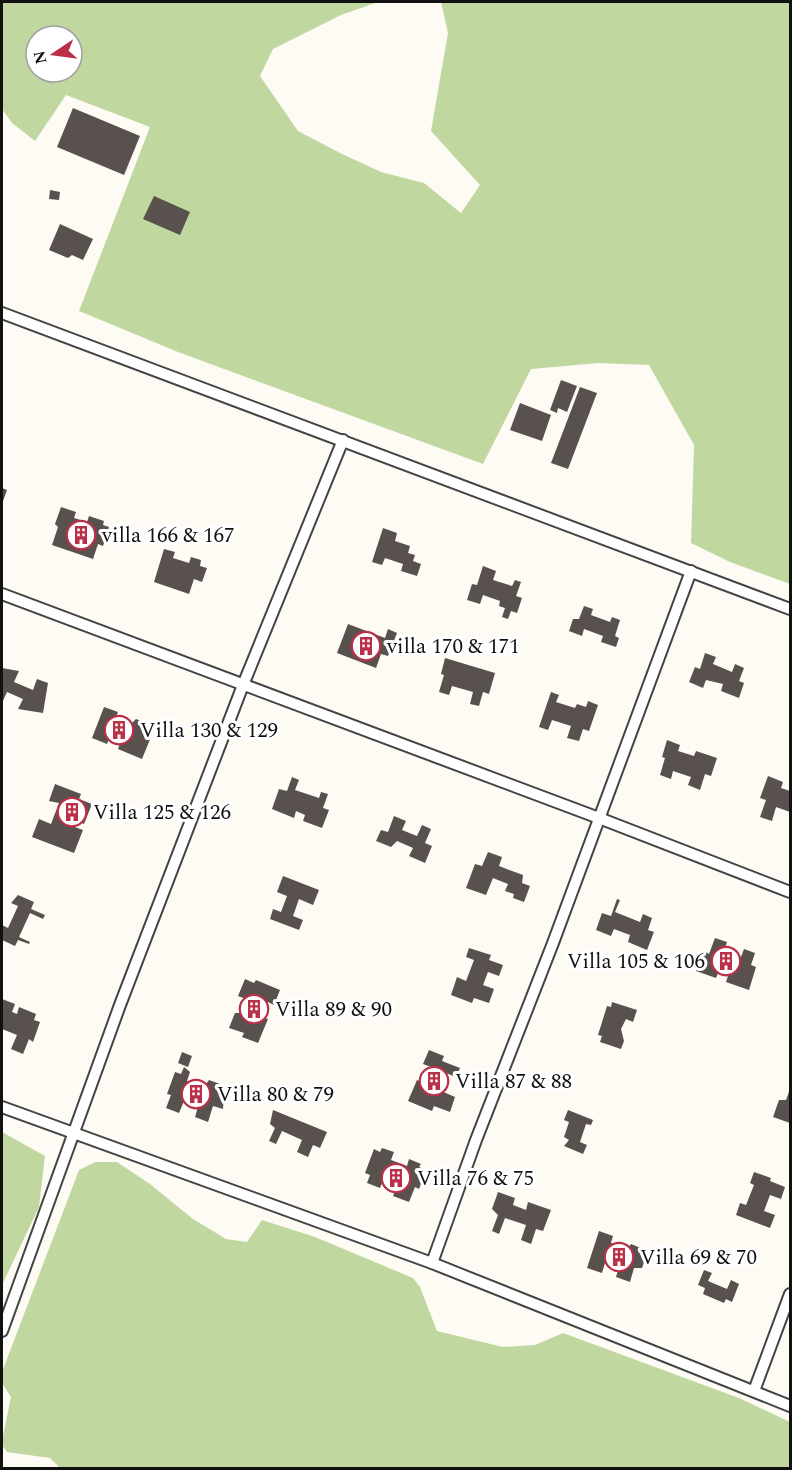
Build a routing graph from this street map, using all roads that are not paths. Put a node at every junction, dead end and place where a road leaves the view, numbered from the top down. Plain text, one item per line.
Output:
1 (2, 313) edge
2 (343, 440) junction
3 (691, 571) junction
4 (2, 594) edge
5 (790, 609) edge
6 (243, 685) junction
7 (599, 818) junction
8 (790, 892) edge
9 (2, 1107) edge
10 (73, 1134) junction
11 (432, 1263) junction
12 (790, 1294) edge
13 (2, 1331) edge
14 (754, 1391) junction
15 (790, 1406) edge

1 - 2 street
2 - 3 street
2 - 6 street
3 - 5 street
3 - 7 street
4 - 6 street
6 - 7 street
6 - 10 street
7 - 8 street
7 - 11 street
9 - 10 street
10 - 11 street
10 - 13 street
11 - 14 street
12 - 14 street
14 - 15 street

